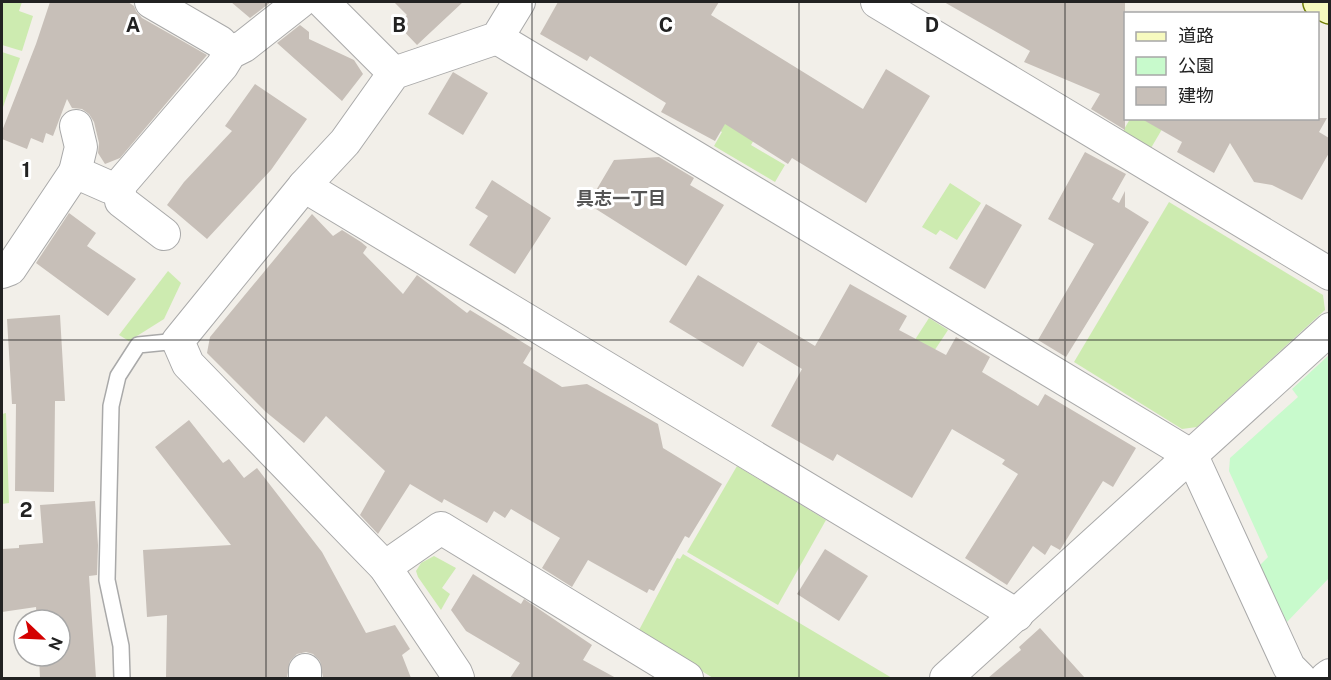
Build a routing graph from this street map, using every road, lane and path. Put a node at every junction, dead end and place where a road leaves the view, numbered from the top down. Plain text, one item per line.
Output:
1 (151, 2) edge
2 (300, 2) edge
3 (323, 2) edge
4 (519, 2) edge
5 (877, 2) edge
6 (1320, 2) edge
7 (1329, 8) edge
8 (497, 38) junction
9 (230, 53) junction
10 (394, 73) junction
11 (76, 126) dead end
12 (75, 172) junction
13 (119, 186) junction
14 (304, 186) junction
15 (164, 234) dead end
16 (2, 272) edge
17 (1329, 274) edge
18 (1329, 329) edge
19 (178, 341) junction
20 (1191, 456) junction
21 (385, 567) junction
22 (1017, 615) junction
23 (1289, 675) edge
24 (1329, 675) edge
25 (122, 678) edge
26 (458, 678) edge
27 (687, 678) edge
28 (946, 678) edge
29 (1326, 678) edge

1 - 9 street
2 - 9 street
3 - 10 street
4 - 8 street
5 - 17 street
6 - 7 street
8 - 10 street
8 - 20 street
9 - 13 street
10 - 14 street
11 - 12 street
12 - 13 street
12 - 16 street
13 - 15 street
14 - 19 street
14 - 22 street
18 - 20 street
19 - 21 street
19 - 25 lane
20 - 22 street
20 - 23 street
21 - 26 street
21 - 27 street
22 - 28 street
24 - 29 street

